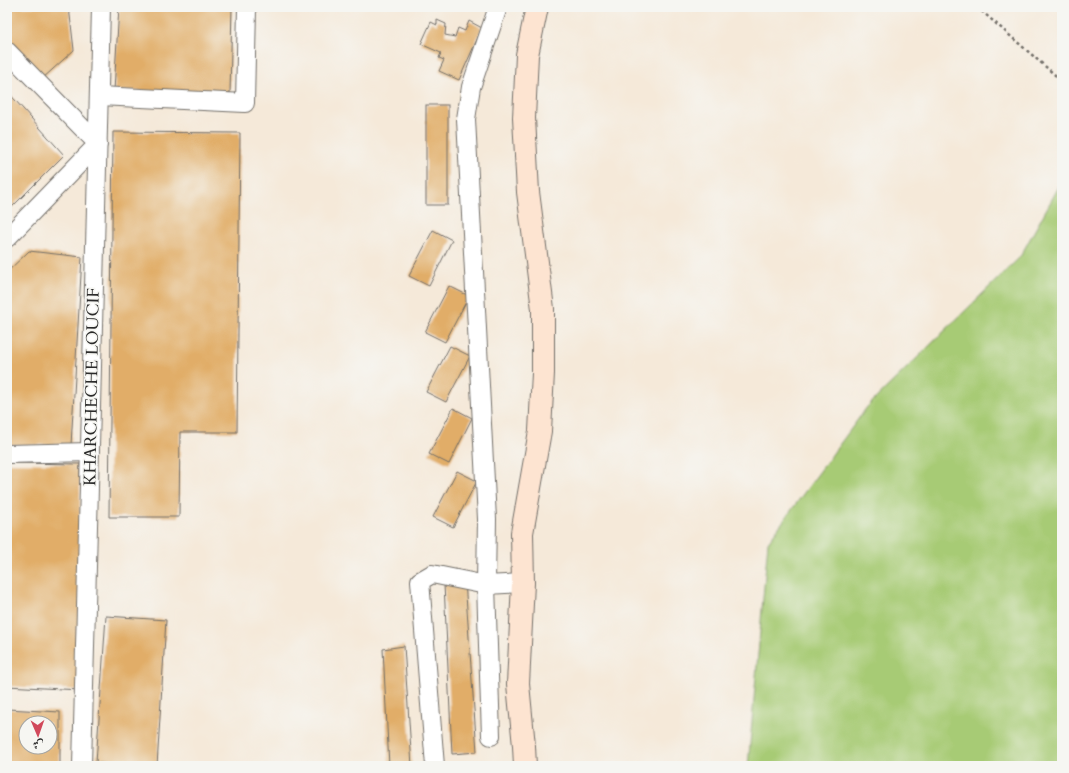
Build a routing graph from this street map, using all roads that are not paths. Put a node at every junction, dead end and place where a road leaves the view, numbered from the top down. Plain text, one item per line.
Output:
1 (101, 7) edge
2 (247, 7) edge
3 (498, 7) edge
4 (538, 7) edge
5 (7, 51) edge
6 (99, 96) junction
7 (98, 144) junction
8 (7, 238) edge
9 (90, 452) junction
10 (7, 454) edge
11 (523, 583) junction
12 (486, 585) junction
13 (491, 736) dead end
14 (82, 766) edge
15 (435, 766) edge
16 (525, 766) edge

1 - 6 street, KHARCHECHE LOUCIF
2 - 6 street
3 - 12 street
4 - 11 main road
5 - 7 street
6 - 7 street, KHARCHECHE LOUCIF
7 - 8 street
7 - 9 street, KHARCHECHE LOUCIF
9 - 10 street
9 - 14 street, KHARCHECHE LOUCIF
11 - 12 street
11 - 16 main road
12 - 13 street
12 - 15 street

